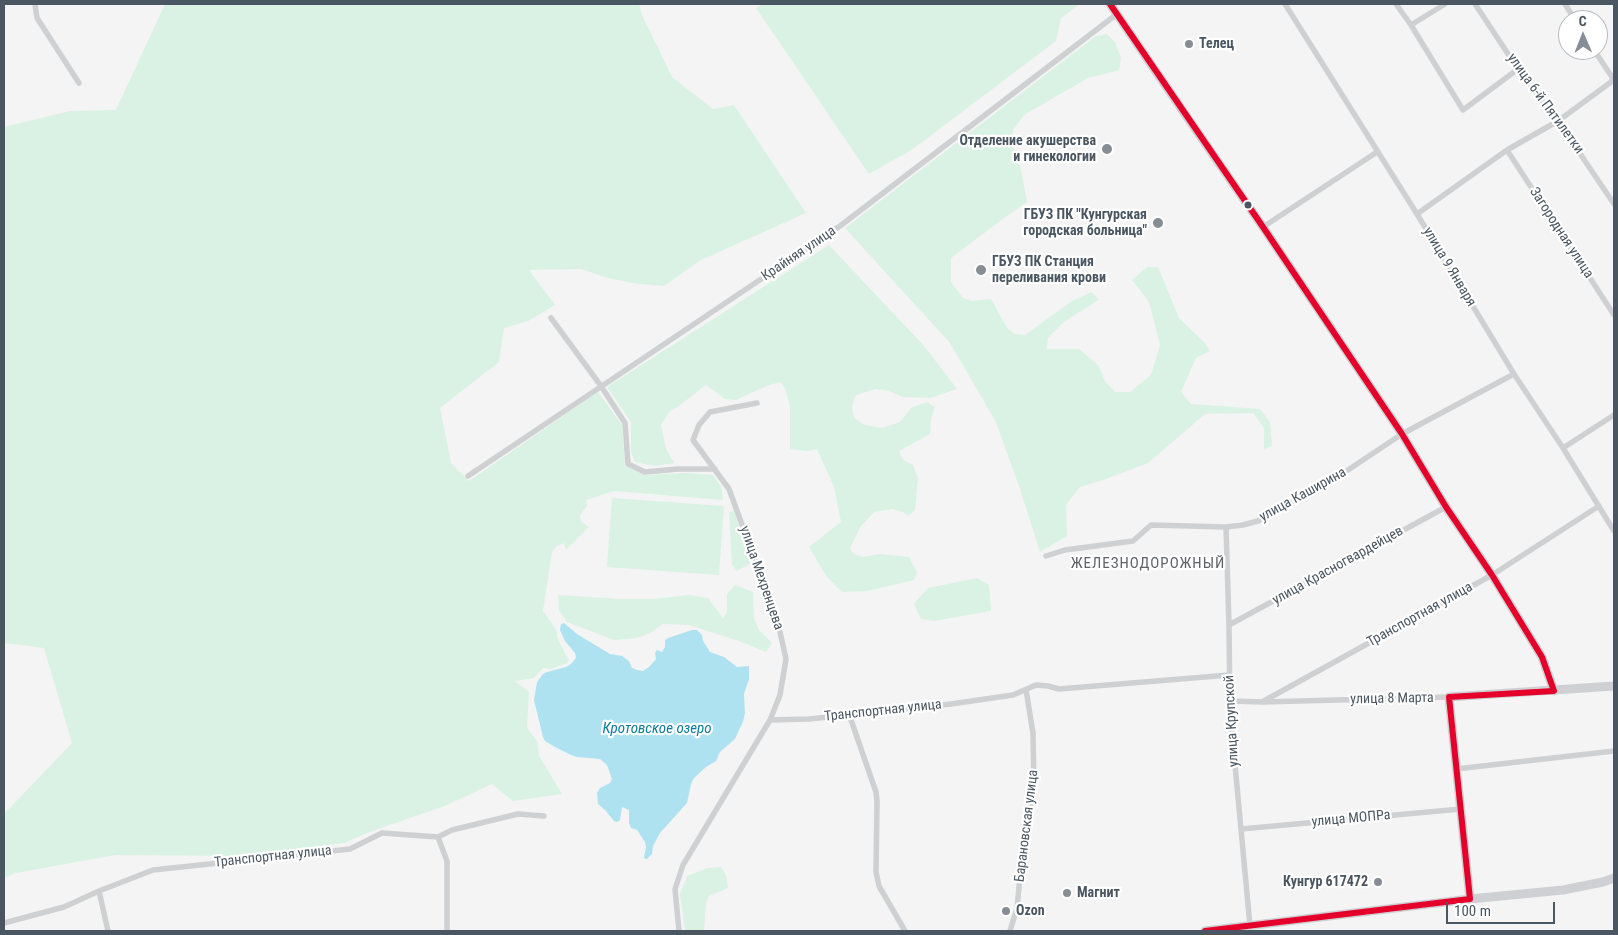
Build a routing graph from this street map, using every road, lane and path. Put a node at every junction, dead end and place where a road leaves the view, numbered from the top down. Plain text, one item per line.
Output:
1 (36, 4) edge
2 (1110, 4) edge
3 (1284, 4) edge
4 (1396, 4) edge
5 (1445, 4) edge
6 (1475, 4) edge
7 (1117, 14) junction
8 (1411, 25) junction
9 (1601, 60) edge
10 (1518, 68) junction
11 (1614, 79) edge
12 (79, 83) dead end
13 (1558, 121) junction
14 (1507, 150) junction
15 (1377, 152) junction
16 (1614, 204) edge
17 (1417, 214) junction
18 (1264, 227) junction
19 (1614, 315) edge
20 (551, 318) dead end
21 (1514, 374) junction
22 (601, 386) junction
23 (758, 404) dead end
24 (1614, 415) edge
25 (1402, 434) junction
26 (1563, 448) junction
27 (715, 469) junction
28 (468, 476) dead end
29 (1600, 506) junction
30 (1446, 507) junction
31 (1226, 527) junction
32 (1614, 531) edge
33 (1046, 556) dead end
34 (1492, 575) junction
35 (1230, 625) junction
36 (1229, 675) junction
37 (1614, 686) edge
38 (1026, 690) junction
39 (1554, 691) junction
40 (1449, 698) junction
41 (1230, 701) junction
42 (1262, 702) junction
43 (849, 714) junction
44 (770, 720) junction
45 (1614, 751) edge
46 (1456, 769) junction
47 (1461, 809) junction
48 (544, 816) dead end
49 (1241, 829) junction
50 (438, 837) junction
51 (1614, 878) edge
52 (99, 890) junction
53 (1470, 899) junction
54 (4, 923) edge
55 (1250, 926) junction
56 (108, 931) edge
57 (447, 931) edge
58 (679, 931) edge
59 (905, 931) edge
60 (1010, 931) edge
61 (1205, 931) edge

1 - 12 street
2 - 7 street
3 - 15 street, улица 9 Января
4 - 8 street
5 - 8 street
6 - 10 street, улица 6-й Пятилетки
7 - 18 street
7 - 22 street, Крайняя улица
8 - 10 street
9 - 11 street
10 - 13 street, улица 6-й Пятилетки
11 - 13 street
13 - 14 street
13 - 16 street, улица 6-й Пятилетки
14 - 17 street
14 - 19 street, Загородная улица
15 - 17 street, улица 9 Января
15 - 18 street
17 - 21 street, улица 9 Января
18 - 25 street
20 - 22 street
21 - 25 street, улица Каширина
21 - 26 street, улица 9 Января
22 - 27 street
22 - 28 street, Крайняя улица
23 - 27 street, улица Мехренцева
24 - 26 street
25 - 30 street
25 - 31 street, улица Каширина
26 - 29 street, улица 9 Января
27 - 44 street, улица Мехренцева
29 - 32 street, улица 9 Января
29 - 34 street, Транспортная улица
30 - 34 street
30 - 35 street, улица Красногвардейцев
31 - 33 street, улица Каширина
31 - 35 street, улица Крупской
34 - 39 street
34 - 42 street, Транспортная улица
35 - 36 street, улица Крупской
36 - 38 street, Транспортная улица
36 - 41 street, улица Крупской
37 - 39 street, улица 8 Марта
38 - 43 street, Транспортная улица
38 - 60 street, Барановская улица
39 - 40 street, улица 8 Марта
40 - 42 street, улица 8 Марта
40 - 46 street
41 - 42 street, улица 8 Марта
41 - 49 street, улица Крупской
43 - 44 street, Транспортная улица
43 - 59 street
44 - 58 street
45 - 46 street
46 - 47 street
47 - 49 street, улица МОПРа
47 - 53 street
48 - 50 street, Транспортная улица
49 - 55 street, улица Крупской
50 - 52 street, Транспортная улица
50 - 57 street
51 - 53 street
52 - 54 street, Транспортная улица
52 - 56 street
53 - 55 street
55 - 61 street

